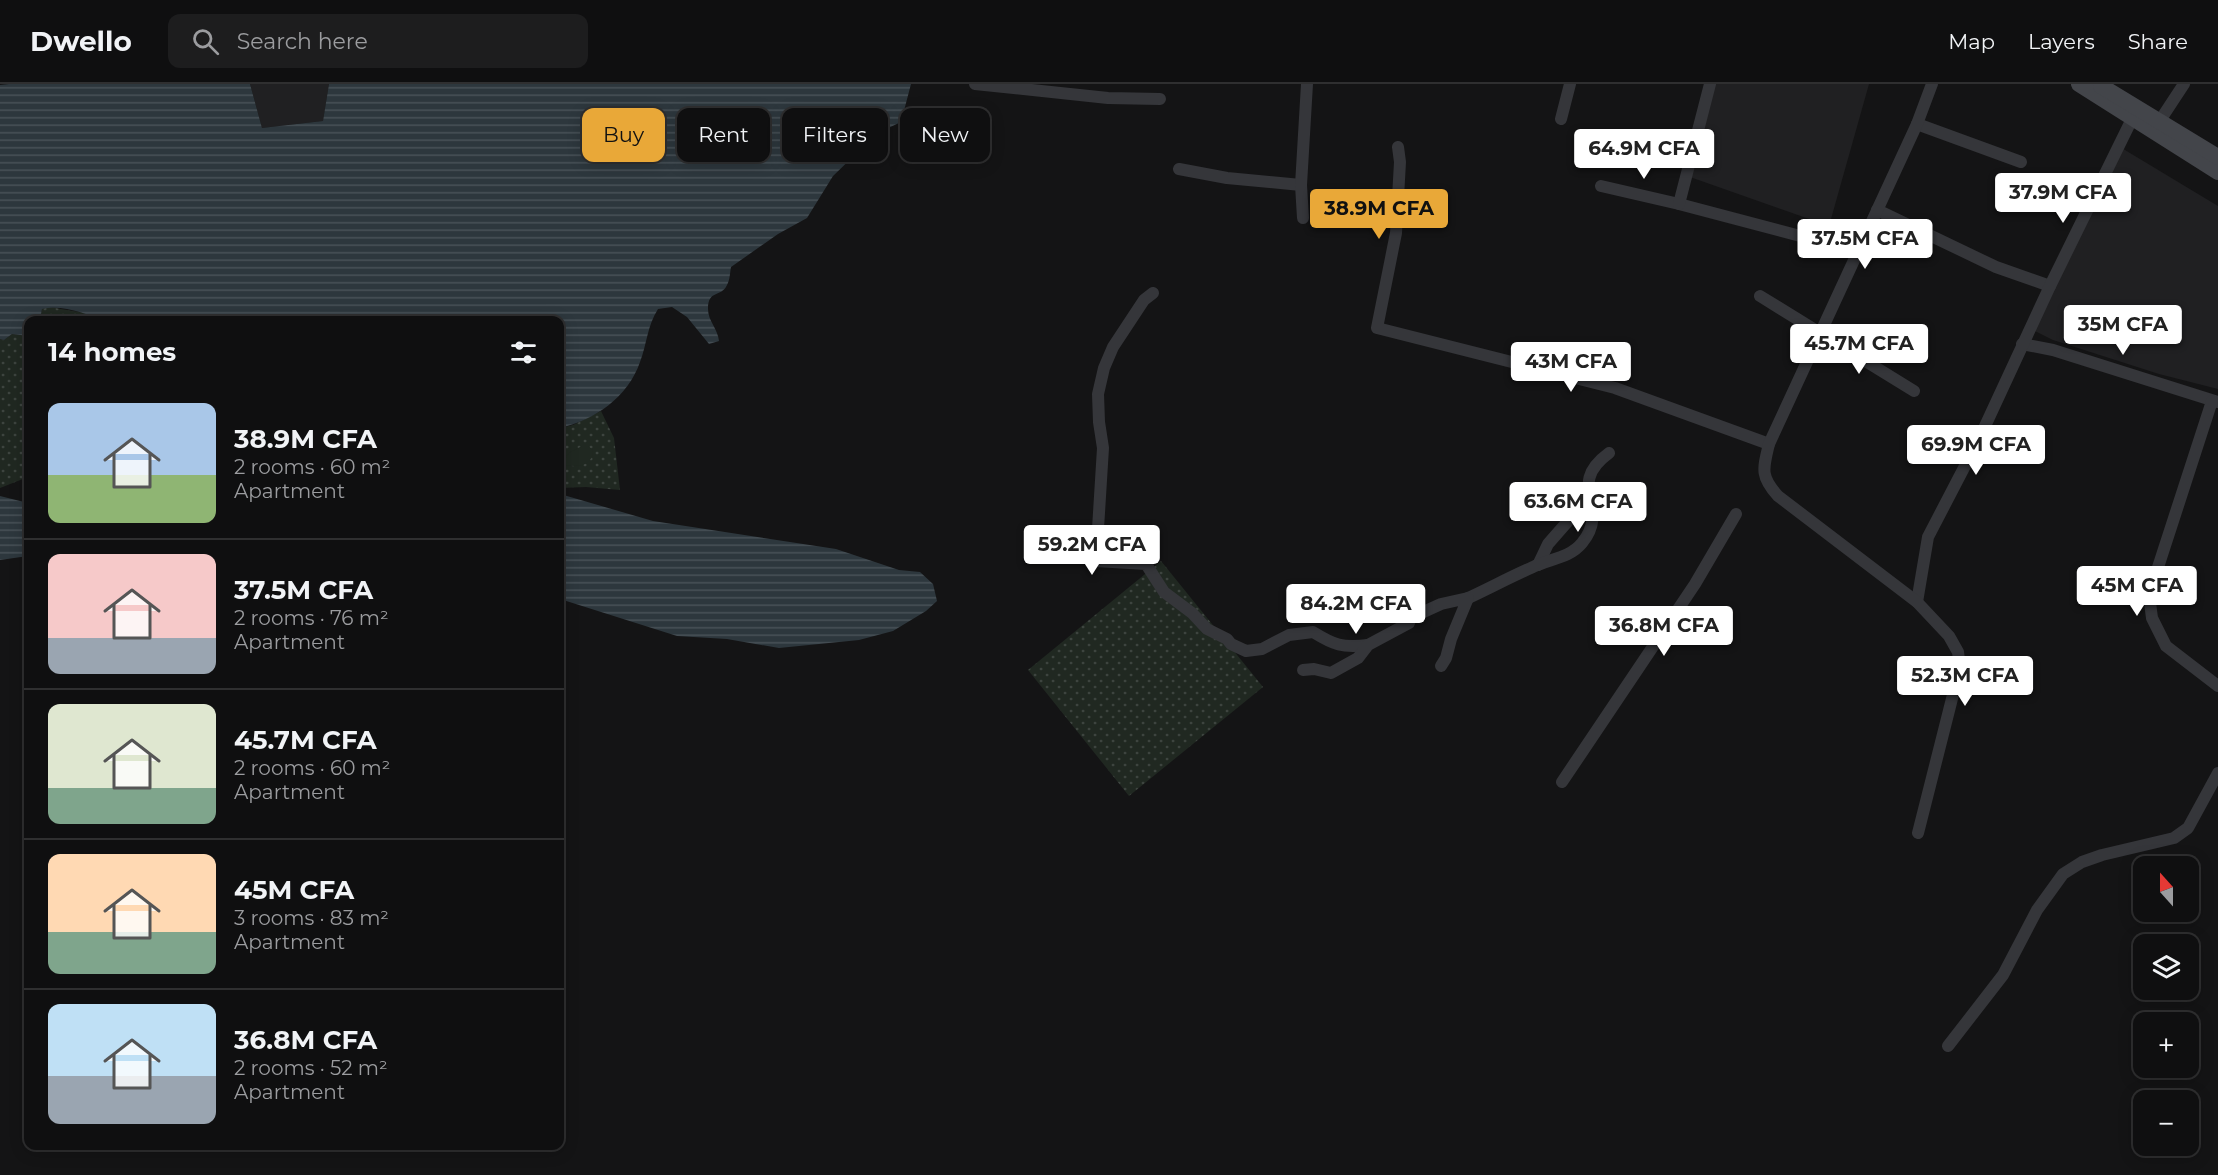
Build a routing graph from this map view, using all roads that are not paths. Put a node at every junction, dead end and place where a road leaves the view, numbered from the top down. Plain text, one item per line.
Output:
1 (975, 84) edge
2 (1307, 84) edge
3 (1570, 84) edge
4 (1710, 84) edge
5 (1932, 84) edge
6 (2079, 84) edge
7 (2099, 84) edge
8 (2184, 84) edge
9 (1160, 99) dead end
10 (1561, 119) dead end
11 (2132, 119) junction
12 (2159, 122) junction
13 (1917, 124) junction
14 (1398, 147) dead end
15 (2218, 157) edge
16 (2021, 162) dead end
17 (1179, 169) dead end
18 (2218, 172) edge
19 (1302, 185) junction
20 (1601, 186) dead end
21 (1679, 204) junction
22 (1877, 210) junction
23 (1303, 218) dead end
24 (1857, 251) junction
25 (2050, 286) junction
26 (1153, 293) dead end
27 (1760, 296) dead end
28 (1819, 333) junction
29 (2022, 344) junction
30 (1914, 391) dead end
31 (2215, 402) edge
32 (1769, 444) junction
33 (1609, 453) dead end
34 (1588, 488) junction
35 (1736, 514) dead end
36 (1538, 565) junction
37 (1466, 599) junction
38 (1415, 600) dead end
39 (1917, 602) junction
40 (1419, 614) dead end
41 (1368, 645) junction
42 (1441, 666) dead end
43 (1303, 670) dead end
44 (2218, 686) edge
45 (2218, 773) edge
46 (1562, 782) dead end
47 (1918, 833) dead end
48 (1948, 1046) dead end

1 - 9 street
2 - 19 street
3 - 10 street
4 - 21 street
5 - 13 street
6 - 11 main road
7 - 12 main road
8 - 12 street
11 - 18 main road
11 - 25 street
12 - 15 main road
13 - 16 street
13 - 22 street
14 - 32 street
17 - 19 street
19 - 23 street
20 - 21 street
21 - 24 street
22 - 24 street
22 - 25 street
24 - 28 street
25 - 29 street
26 - 41 street
27 - 28 street
28 - 30 street
28 - 32 street
29 - 31 street
29 - 39 street
31 - 44 street
32 - 39 street
33 - 34 street
34 - 36 street
34 - 36 street
35 - 46 street
36 - 37 street
37 - 40 street
37 - 42 street
38 - 41 street
39 - 47 street
41 - 43 street
45 - 48 street

